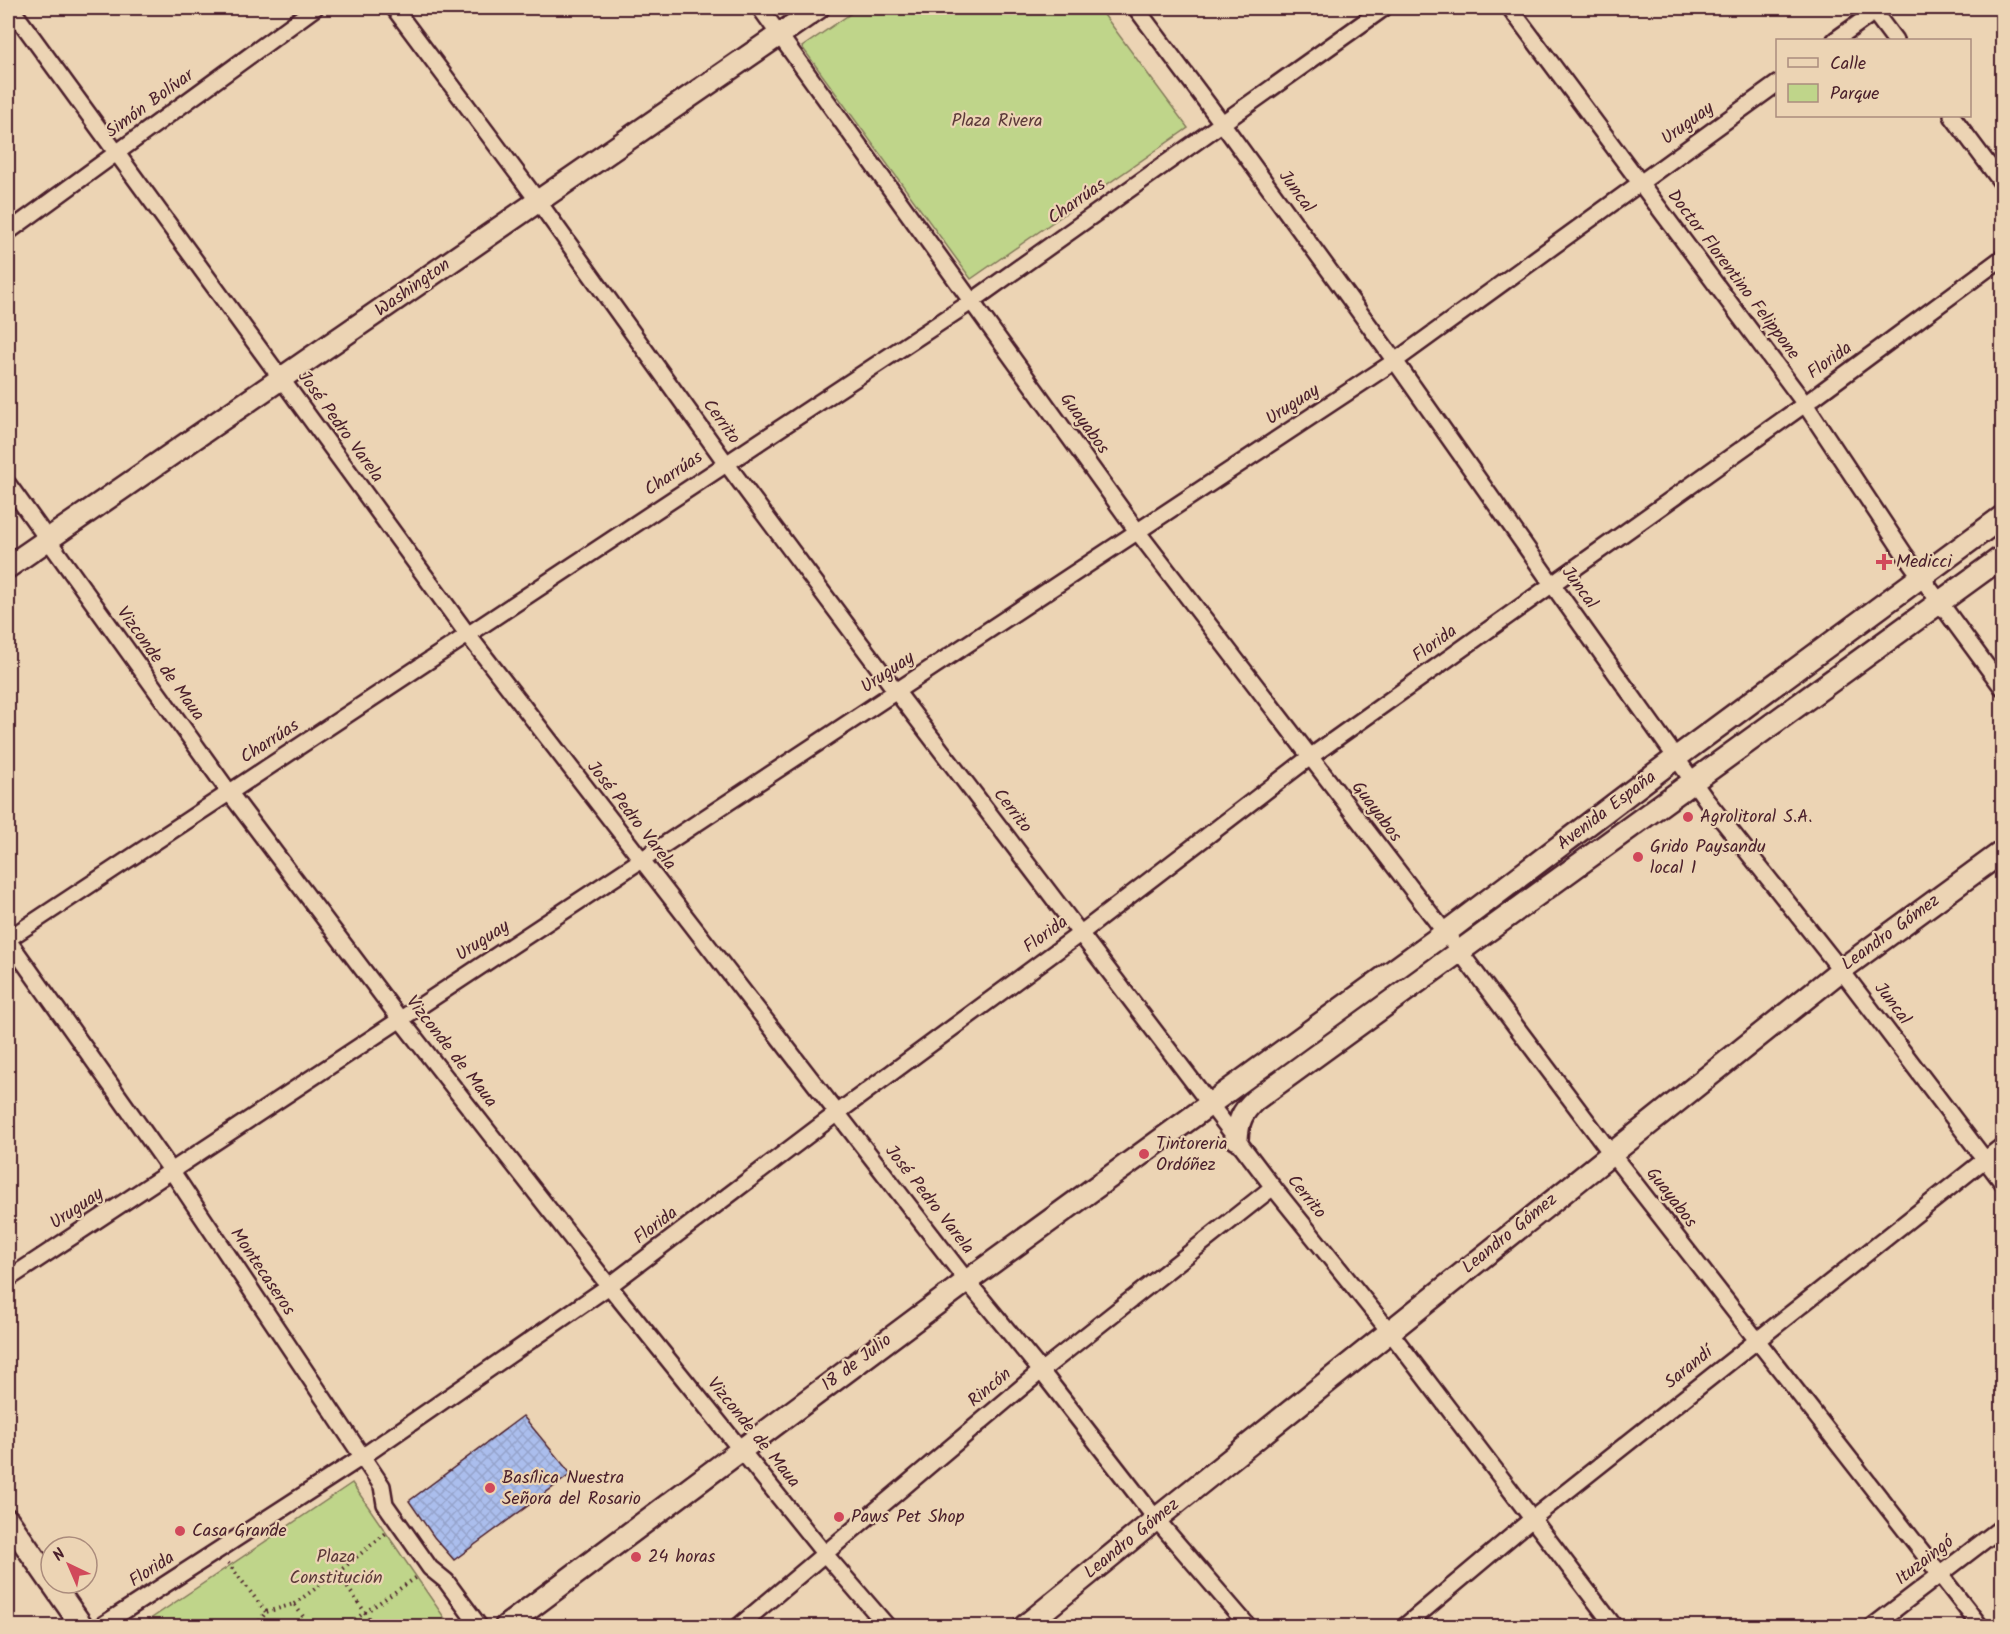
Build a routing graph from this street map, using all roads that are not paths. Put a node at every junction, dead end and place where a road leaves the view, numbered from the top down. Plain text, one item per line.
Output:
1 (11, 8) edge
2 (315, 8) edge
3 (394, 8) edge
4 (760, 8) edge
5 (818, 8) edge
6 (1136, 8) edge
7 (1384, 8) edge
8 (1509, 8) edge
9 (1875, 9) edge
10 (779, 34) junction
11 (1836, 39) edge
12 (1894, 39) edge
13 (1776, 84) edge
14 (1953, 117) edge
15 (1222, 123) junction
16 (117, 152) junction
17 (1640, 183) junction
18 (2002, 183) edge
19 (538, 201) junction
20 (8, 232) edge
21 (2002, 258) edge
22 (971, 302) junction
23 (1395, 361) junction
24 (280, 379) junction
25 (1805, 404) junction
26 (726, 463) junction
27 (8, 484) edge
28 (2002, 517) edge
29 (1137, 531) junction
30 (47, 540) junction
31 (2002, 557) edge
32 (8, 567) edge
33 (1921, 577) junction
34 (1552, 584) junction
35 (1940, 603) junction
36 (468, 635) junction
37 (2002, 687) edge
38 (896, 691) junction
39 (1310, 757) junction
40 (1677, 757) junction
41 (1693, 781) junction
42 (229, 792) junction
43 (2002, 852) edge
44 (641, 861) junction
45 (1081, 933) junction
46 (1445, 933) junction
47 (8, 940) edge
48 (1460, 952) junction
49 (1841, 970) junction
50 (400, 1019) junction
51 (1210, 1103) junction
52 (837, 1113) junction
53 (1237, 1139) junction
54 (2002, 1146) edge
55 (1611, 1153) junction
56 (1986, 1158) junction
57 (171, 1170) junction
58 (2002, 1182) edge
59 (1273, 1187) junction
60 (8, 1279) edge
61 (967, 1281) junction
62 (609, 1286) junction
63 (1390, 1332) junction
64 (1756, 1340) junction
65 (1041, 1371) junction
66 (741, 1450) junction
67 (363, 1457) junction
68 (1156, 1519) junction
69 (1532, 1519) junction
70 (8, 1520) edge
71 (2002, 1527) edge
72 (824, 1552) junction
73 (39, 1565) edge
74 (1938, 1575) junction
75 (60, 1595) edge
76 (82, 1626) edge
77 (100, 1626) edge
78 (479, 1626) edge
79 (506, 1626) edge
80 (739, 1626) edge
81 (887, 1626) edge
82 (1026, 1626) edge
83 (1248, 1626) edge
84 (1405, 1626) edge
85 (1614, 1626) edge
86 (1873, 1626) edge
87 (1980, 1626) edge

1 - 16 street, José Pedro Varela
2 - 16 street, Simón Bolívar
3 - 19 street, Cerrito
4 - 10 street, Guayabos
5 - 10 street, Washington
6 - 15 street, Juncal
7 - 15 street, Charrúas
8 - 17 street, Doctor Florentino Felippone
9 - 11 street
9 - 12 street
10 - 19 street, Washington
10 - 22 street, Guayabos
13 - 17 street, Uruguay
14 - 18 street
15 - 22 street, Charrúas
15 - 23 street, Juncal
16 - 20 street, Simón Bolívar
16 - 24 street, José Pedro Varela
17 - 23 street, Uruguay
17 - 25 street, Doctor Florentino Felippone
19 - 24 street, Washington
19 - 26 street, Cerrito
21 - 25 street, Florida
22 - 26 street, Charrúas
22 - 29 street, Guayabos
23 - 29 street, Uruguay
23 - 34 street, Juncal
24 - 30 street, Washington
24 - 36 street, José Pedro Varela
25 - 33 street, Doctor Florentino Felippone
25 - 34 street, Florida
26 - 36 street, Charrúas
26 - 38 street, Cerrito
27 - 30 street, Vizconde de Maua
28 - 33 street, Avenida España
29 - 38 street, Uruguay
29 - 39 street, Guayabos
30 - 32 street, Washington
30 - 42 street, Vizconde de Maua
31 - 35 street, Avenida España
33 - 35 street, Doctor Florentino Felippone
33 - 40 street, Avenida España
34 - 39 street, Florida
34 - 40 street, Juncal
35 - 37 street, Doctor Florentino Felippone
35 - 41 street, Avenida España
36 - 42 street, Charrúas
36 - 44 street, José Pedro Varela
38 - 44 street, Uruguay
38 - 45 street, Cerrito
39 - 45 street, Florida
39 - 46 street, Guayabos
40 - 41 street, Juncal
40 - 46 street, Avenida España
41 - 48 street, Avenida España
41 - 49 street, Juncal
42 - 47 street, Charrúas
42 - 50 street, Vizconde de Maua
43 - 49 street, Leandro Gómez
44 - 50 street, Uruguay
44 - 52 street, José Pedro Varela
45 - 51 street, Cerrito
45 - 52 street, Florida
46 - 48 street, Guayabos
46 - 51 street, Avenida España
47 - 57 street, Montecaseros
48 - 53 street, Avenida España
48 - 55 street, Guayabos
49 - 55 street, Leandro Gómez
49 - 56 street, Juncal
50 - 57 street, Uruguay
50 - 62 street, Vizconde de Maua
51 - 53 street, Cerrito
51 - 61 street, 18 de Julio
52 - 61 street, José Pedro Varela
52 - 62 street, Florida
53 - 59 street, Cerrito
54 - 56 street, Sarandí
55 - 63 street, Leandro Gómez
55 - 64 street, Guayabos
56 - 58 street, Juncal
56 - 64 street, Sarandí
57 - 60 street, Uruguay
57 - 67 street, Montecaseros
59 - 63 street, Cerrito
59 - 65 street, Rincón
61 - 65 street, José Pedro Varela
61 - 66 street, 18 de Julio
62 - 66 street, Vizconde de Maua
62 - 67 street, Florida
63 - 68 street, Leandro Gómez
63 - 69 street, Cerrito
64 - 69 street, Sarandí
64 - 74 street, Guayabos
65 - 68 street, José Pedro Varela
65 - 72 street, Rincón
66 - 72 street, Vizconde de Maua
66 - 79 street, 18 de Julio
67 - 77 street, Florida
67 - 78 street, Montecaseros
68 - 82 street, Leandro Gómez
68 - 83 street, José Pedro Varela
69 - 84 street, Sarandí
69 - 85 street, Cerrito
70 - 73 street
71 - 74 street, Ituzaingó
72 - 80 street, Rincón
72 - 81 street, Vizconde de Maua
74 - 86 street, Ituzaingó
74 - 87 street, Guayabos
75 - 76 street

